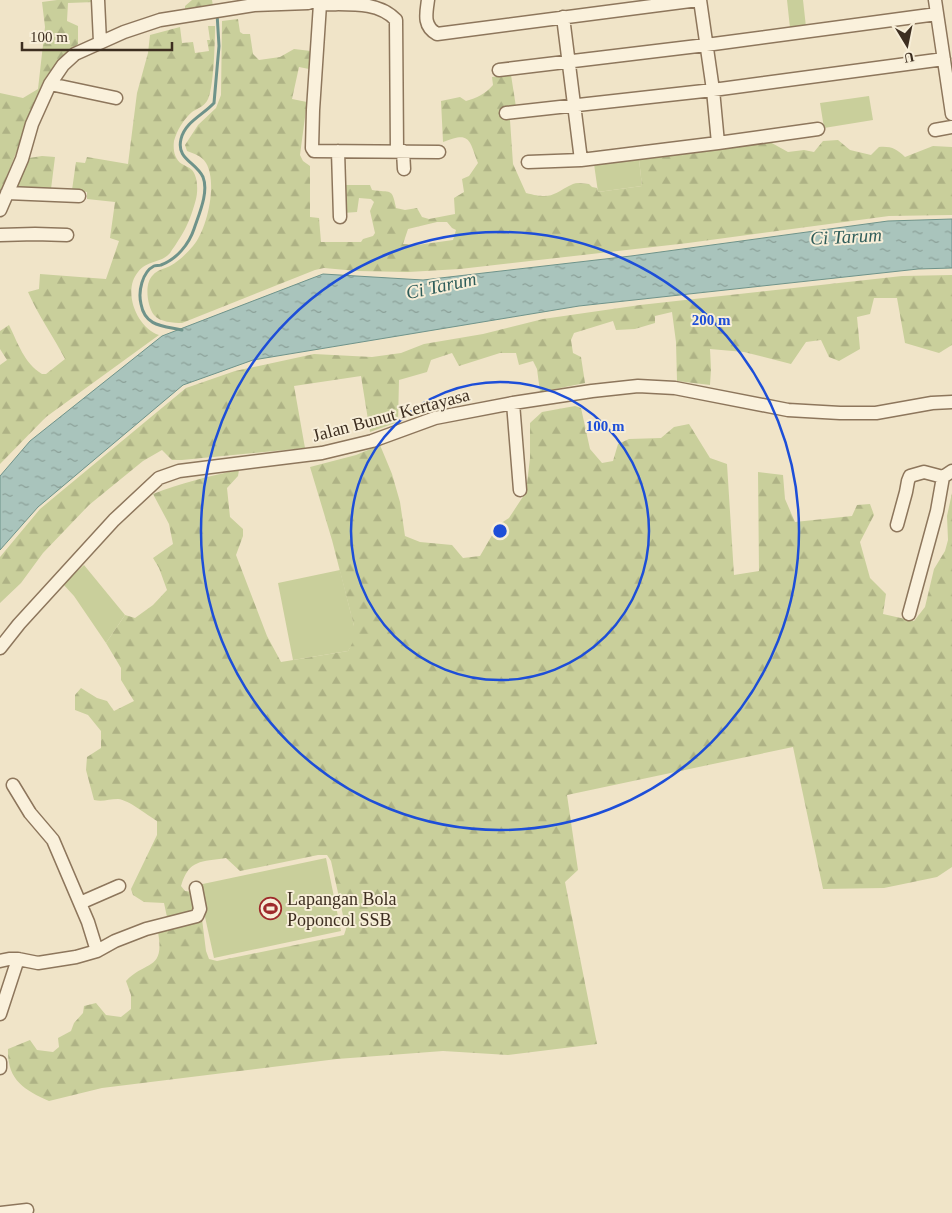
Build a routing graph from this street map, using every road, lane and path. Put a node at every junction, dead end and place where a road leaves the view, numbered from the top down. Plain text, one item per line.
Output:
1 (98, 0) edge
2 (428, 0) edge
3 (699, 0) edge
4 (936, 0) edge
5 (319, 1) edge
6 (937, 14) junction
7 (563, 17) junction
8 (946, 35) edge
9 (100, 42) junction
10 (706, 45) junction
11 (944, 59) junction
12 (569, 61) junction
13 (499, 70) dead end
14 (949, 80) edge
15 (50, 84) junction
16 (713, 90) junction
17 (116, 98) dead end
18 (575, 106) junction
19 (506, 113) dead end
20 (952, 114) edge
21 (952, 127) edge
22 (818, 128) dead end
23 (934, 130) dead end
24 (718, 143) junction
25 (338, 151) junction
26 (400, 151) junction
27 (439, 152) dead end
28 (581, 160) junction
29 (528, 162) dead end
30 (404, 169) dead end
31 (7, 193) junction
32 (79, 196) dead end
33 (0, 210) edge
34 (340, 217) dead end
35 (0, 235) edge
36 (67, 236) dead end
37 (952, 402) edge
38 (513, 403) junction
39 (947, 474) edge
40 (520, 490) dead end
41 (898, 525) dead end
42 (909, 614) dead end
43 (0, 648) edge
44 (13, 785) dead end
45 (119, 886) dead end
46 (196, 888) dead end
47 (80, 903) junction
48 (97, 951) junction
49 (18, 959) junction
50 (0, 961) edge
51 (0, 1014) edge
52 (0, 1062) edge
53 (0, 1068) edge
54 (27, 1210) dead end
55 (1, 1213) edge

1 - 9 street
2 - 7 street
3 - 7 street
3 - 10 street
4 - 6 street
5 - 9 street
5 - 25 street
5 - 26 street
6 - 8 street
6 - 10 street
7 - 12 street
8 - 11 street
9 - 15 street
10 - 12 street
10 - 16 street
11 - 14 street
11 - 16 street
12 - 13 street
12 - 18 street
14 - 20 street
15 - 17 street
15 - 31 street
16 - 18 street
16 - 24 street
18 - 19 street
18 - 28 street
21 - 23 street
22 - 24 street
24 - 28 street
25 - 26 street
25 - 34 street
26 - 27 street
26 - 30 street
28 - 29 street
31 - 32 street
31 - 33 street
35 - 36 street
37 - 38 street, Jalan Bunut Kertayasa
38 - 40 street
38 - 43 street, Jalan Bunut Kertayasa
39 - 41 street
39 - 42 street
44 - 47 street
45 - 47 street
46 - 48 street
47 - 48 street
48 - 49 street
49 - 50 street
49 - 51 street
52 - 53 street
54 - 55 street

